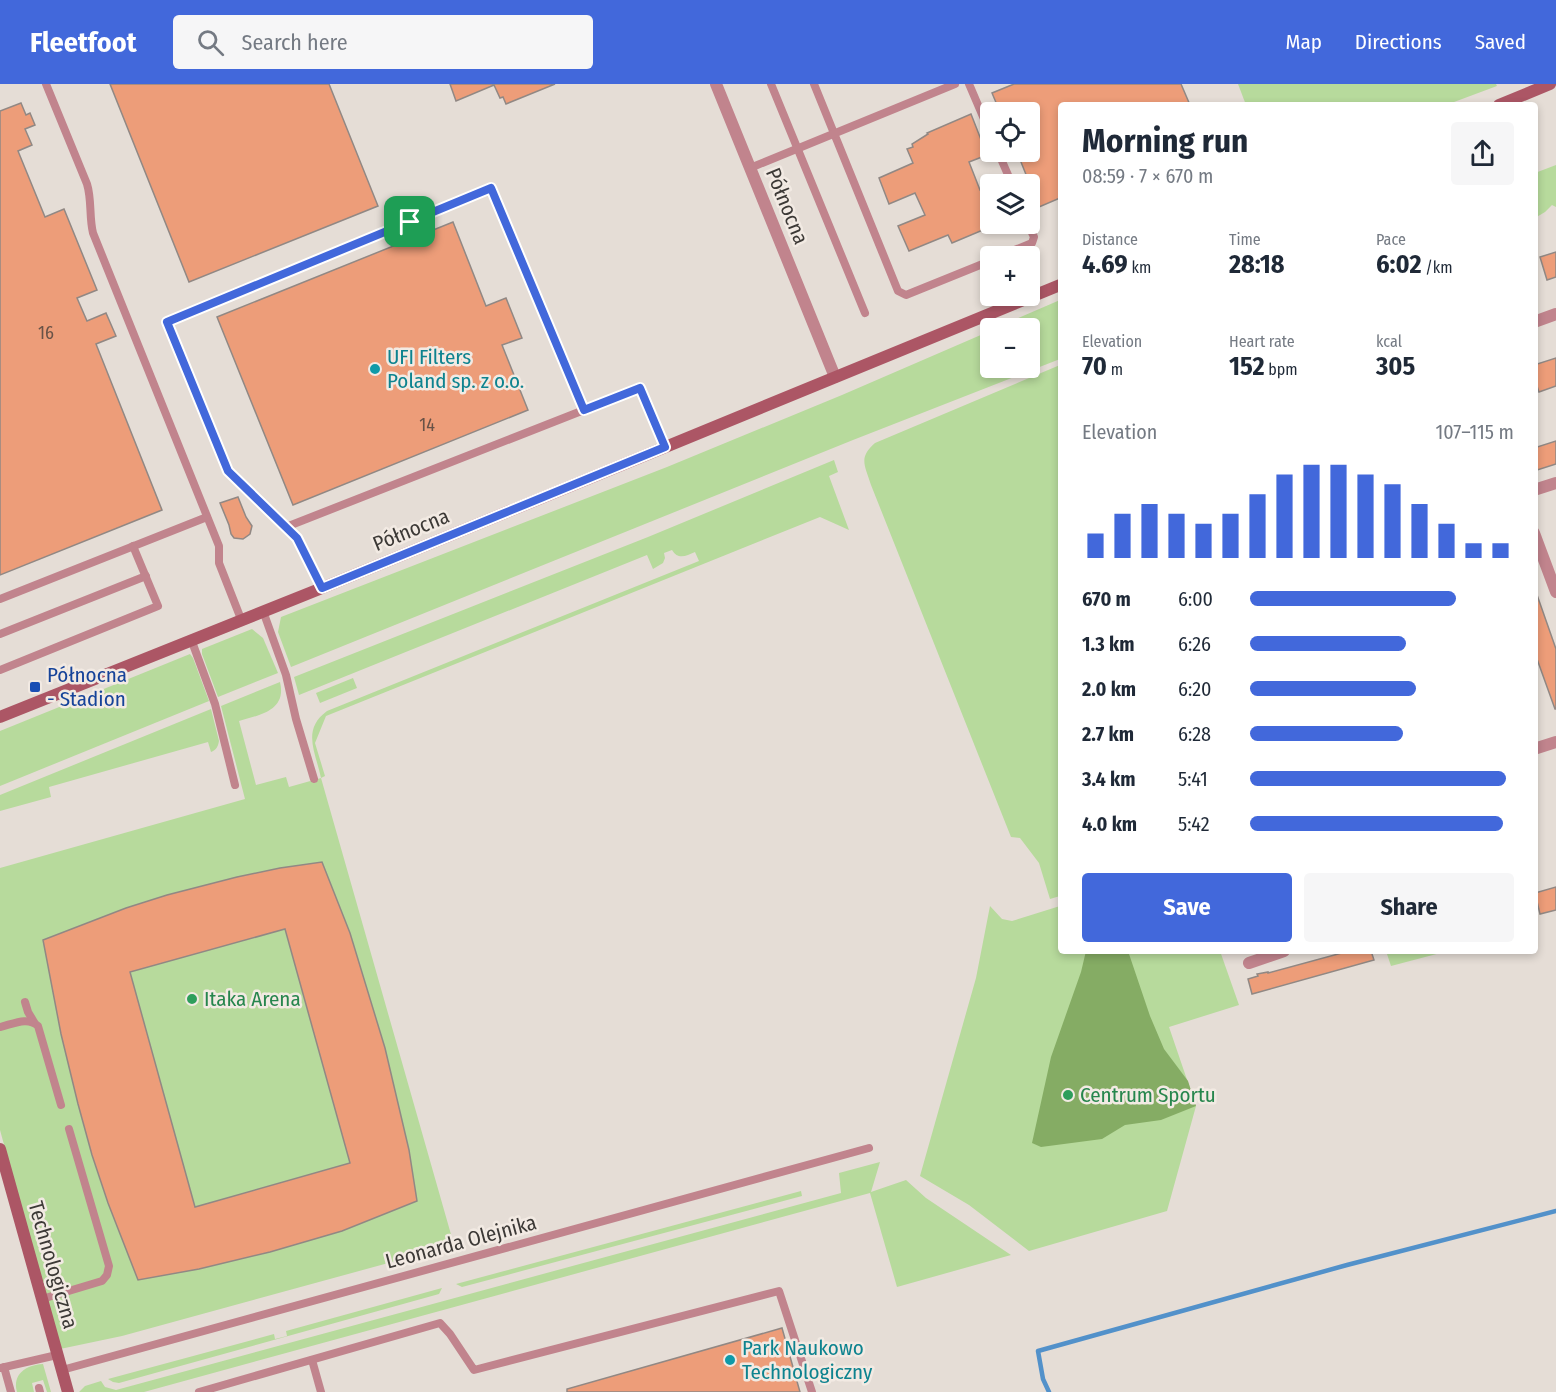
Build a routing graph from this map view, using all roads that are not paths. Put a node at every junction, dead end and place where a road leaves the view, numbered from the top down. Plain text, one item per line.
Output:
1 (46, 84) edge
2 (716, 84) edge
3 (771, 84) edge
4 (814, 84) edge
5 (955, 84) edge
6 (969, 84) edge
7 (1550, 84) edge
8 (1506, 102) edge
9 (980, 110) edge
10 (835, 133) junction
11 (798, 148) junction
12 (750, 168) junction
13 (1033, 234) edge
14 (1025, 246) edge
15 (980, 265) edge
16 (1058, 286) edge
17 (865, 313) dead end
18 (1556, 314) edge
19 (1538, 321) edge
20 (835, 377) junction
21 (584, 410) junction
22 (665, 447) junction
23 (1556, 483) edge
24 (1538, 489) edge
25 (207, 516) junction
26 (286, 527) junction
27 (1538, 544) edge
28 (133, 546) junction
29 (146, 576) junction
30 (322, 588) junction
31 (1556, 592) edge
32 (0, 599) edge
33 (263, 611) junction
34 (241, 619) junction
35 (0, 634) edge
36 (191, 639) junction
37 (0, 670) edge
38 (0, 717) edge
39 (1556, 742) edge
40 (1538, 748) edge
41 (314, 780) dead end
42 (235, 785) dead end
43 (1275, 954) edge
44 (1249, 963) dead end
45 (26, 1002) dead end
46 (34, 1022) junction
47 (0, 1027) edge
48 (62, 1105) dead end
49 (69, 1129) dead end
50 (869, 1148) dead end
51 (0, 1149) edge
52 (42, 1299) junction
53 (57, 1355) junction
54 (312, 1360) junction
55 (2, 1367) edge
56 (62, 1370) junction
57 (11, 1392) edge
58 (68, 1392) edge
59 (199, 1392) edge
60 (321, 1392) edge
61 (812, 1392) edge

1 - 25 lane
2 - 12 street, Północna
3 - 11 lane
4 - 10 lane
5 - 10 lane
6 - 9 lane
7 - 8 street
10 - 11 lane
10 - 15 lane
11 - 12 lane
11 - 17 lane
12 - 20 street, Północna
13 - 14 lane
16 - 20 street, Północna
18 - 19 street
20 - 22 street, Północna
21 - 22 lane
21 - 26 lane
21 - 26 lane
22 - 30 street, Północna
23 - 24 street
25 - 28 lane
25 - 34 lane
26 - 30 lane
27 - 31 street
28 - 29 lane
28 - 32 lane
29 - 35 lane
29 - 37 lane
30 - 33 street, Północna
33 - 34 street, Północna
33 - 41 lane
34 - 36 street, Północna
36 - 38 street, Północna
36 - 42 lane
39 - 40 street
43 - 44 street
45 - 46 lane
46 - 47 lane
46 - 48 lane
49 - 52 lane
50 - 56 lane, Leonarda Olejnika
51 - 52 street, Technologiczna
52 - 53 street, Technologiczna
53 - 55 lane
53 - 56 street, Technologiczna
54 - 59 lane
54 - 60 lane
54 - 61 lane
55 - 57 lane
56 - 58 street, Technologiczna

